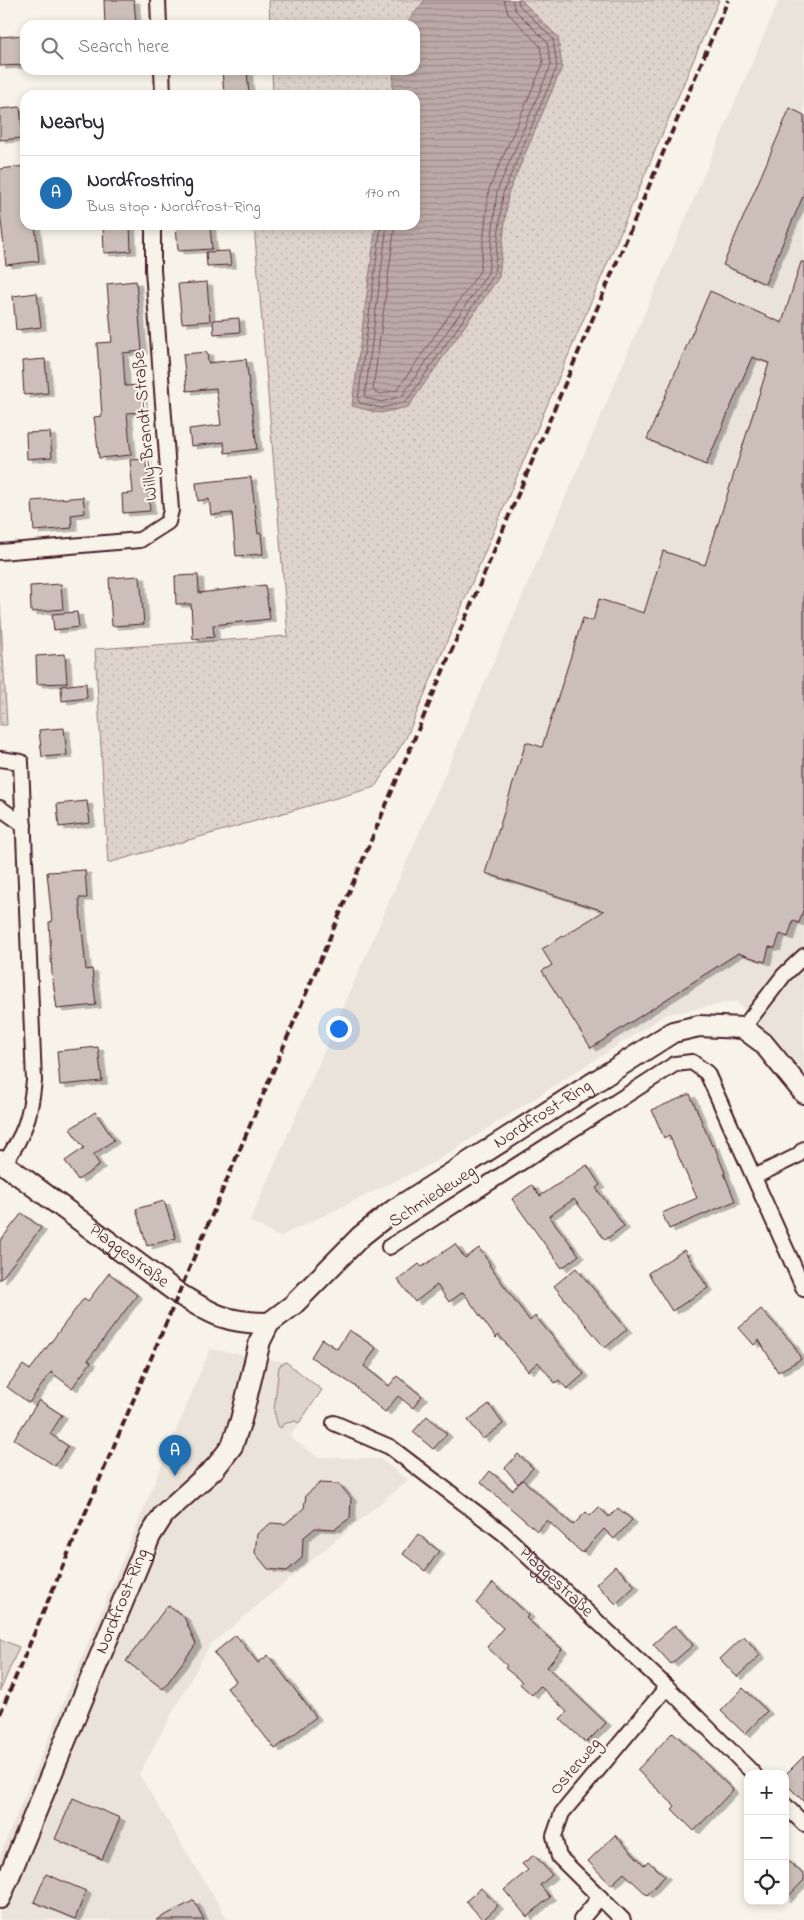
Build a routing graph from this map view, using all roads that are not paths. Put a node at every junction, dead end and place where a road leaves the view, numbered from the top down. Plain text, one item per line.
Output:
1 (158, 0) edge
2 (159, 20) edge
3 (162, 75) edge
4 (163, 90) edge
5 (153, 230) edge
6 (6, 551) edge
7 (0, 759) edge
8 (0, 808) edge
9 (24, 825) junction
10 (804, 956) edge
11 (743, 1028) junction
12 (804, 1093) edge
13 (804, 1149) edge
14 (2, 1162) edge
15 (754, 1177) junction
16 (389, 1247) dead end
17 (804, 1289) edge
18 (269, 1323) junction
19 (334, 1422) dead end
20 (666, 1687) junction
21 (750, 1770) edge
22 (789, 1809) edge
23 (804, 1824) edge
24 (0, 1898) edge
25 (600, 1898) junction
26 (580, 1920) edge
27 (623, 1920) edge

1 - 2 street
3 - 4 street
5 - 6 street, Willy-Brandt-Straße
7 - 9 street
8 - 9 street
9 - 14 street
10 - 11 street
11 - 12 street
11 - 18 street, Nordfrost-Ring
13 - 15 street
14 - 18 street, Plaggestraße
15 - 16 street, Schmiedeweg
15 - 17 street, Schmiedeweg
18 - 24 street, Nordfrost-Ring
19 - 20 street, Plaggestraße
20 - 21 street, Plaggestraße
20 - 25 street, Osterweg
22 - 23 street
25 - 26 street
25 - 27 street, Osterweg

